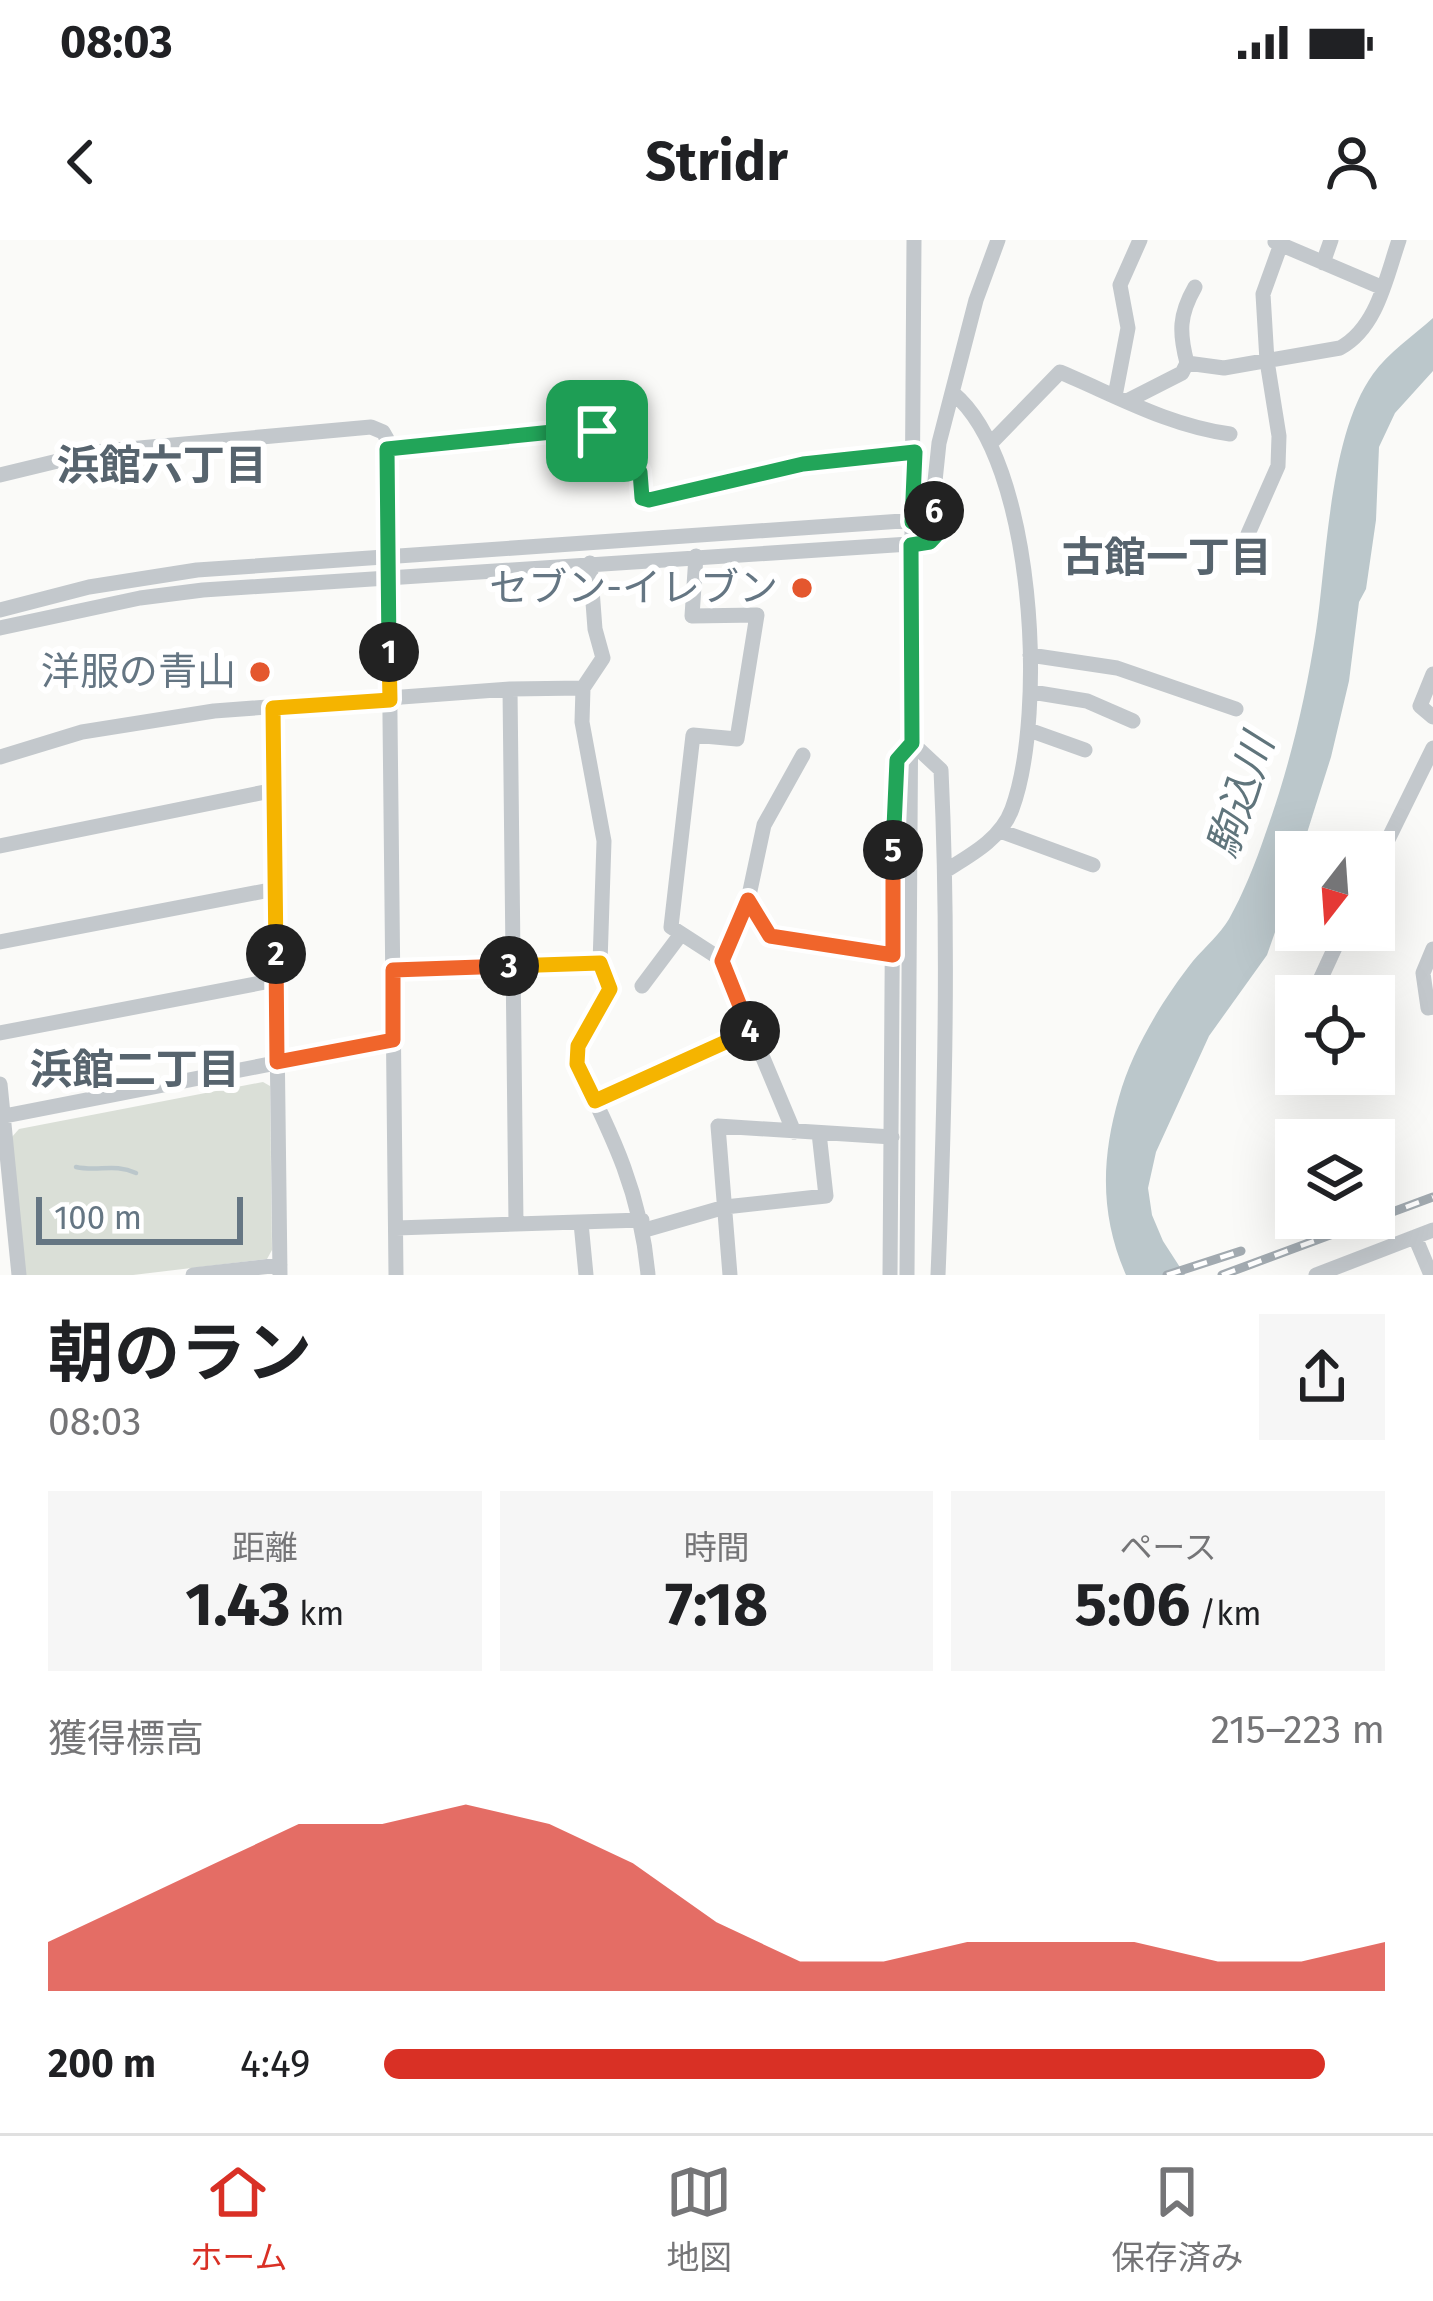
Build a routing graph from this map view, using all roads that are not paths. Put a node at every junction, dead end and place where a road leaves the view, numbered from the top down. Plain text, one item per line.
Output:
1 (914, 240) edge
2 (998, 240) edge
3 (1140, 240) edge
4 (1331, 240) edge
5 (1399, 240) edge
6 (1276, 242) edge
7 (1323, 263) junction
8 (1195, 287) dead end
9 (1383, 288) junction
10 (1267, 361) junction
11 (1187, 363) junction
12 (953, 393) junction
13 (1121, 398) junction
14 (1230, 434) dead end
15 (991, 443) junction
16 (387, 449) junction
17 (915, 452) junction
18 (0, 475) edge
19 (936, 489) junction
20 (912, 522) junction
21 (1248, 534) dead end
22 (911, 545) junction
23 (696, 556) junction
24 (388, 557) junction
25 (590, 563) junction
26 (389, 578) junction
27 (0, 610) edge
28 (0, 628) edge
29 (1030, 655) junction
30 (1433, 674) edge
31 (583, 688) junction
32 (510, 689) junction
33 (1032, 692) junction
34 (390, 700) junction
35 (273, 708) junction
36 (1236, 709) dead end
37 (1433, 717) edge
38 (1132, 721) dead end
39 (1029, 730) junction
40 (912, 743) junction
41 (1433, 748) edge
42 (1085, 750) dead end
43 (803, 755) dead end
44 (0, 757) edge
45 (1415, 785) junction
46 (274, 790) junction
47 (1433, 795) edge
48 (1000, 830) junction
49 (1392, 831) edge
50 (0, 846) edge
51 (1093, 865) dead end
52 (945, 871) junction
53 (275, 889) junction
54 (748, 900) junction
55 (681, 934) junction
56 (0, 942) edge
57 (1433, 949) edge
58 (893, 955) junction
59 (722, 961) junction
60 (600, 963) junction
61 (513, 966) junction
62 (393, 970) junction
63 (276, 980) junction
64 (642, 986) dead end
65 (1433, 1007) edge
66 (750, 1031) junction
67 (0, 1033) edge
68 (393, 1040) junction
69 (277, 1062) junction
70 (0, 1084) edge
71 (595, 1101) junction
72 (2, 1117) edge
73 (794, 1132) junction
74 (819, 1133) junction
75 (901, 1140) junction
76 (725, 1207) junction
77 (516, 1223) junction
78 (581, 1223) junction
79 (643, 1225) junction
80 (396, 1228) junction
81 (1433, 1230) edge
82 (1415, 1237) junction
83 (280, 1270) edge
84 (20, 1275) edge
85 (193, 1275) edge
86 (396, 1275) edge
87 (586, 1275) edge
88 (648, 1275) edge
89 (730, 1275) edge
90 (890, 1275) edge
91 (908, 1275) edge
92 (938, 1275) edge
93 (1316, 1275) edge
94 (1431, 1275) edge

1 - 17 street
2 - 12 street
3 - 13 street
4 - 7 street
5 - 9 street
6 - 7 street
6 - 10 street
7 - 9 street
8 - 11 street
9 - 10 street
10 - 11 street
10 - 21 street
11 - 13 street
12 - 15 street
12 - 19 street
13 - 14 street
13 - 15 street
15 - 29 street
16 - 17 street
16 - 18 street
16 - 24 street
17 - 20 street
19 - 20 street
19 - 22 street
20 - 22 street
20 - 24 street
22 - 23 street
22 - 40 street
23 - 25 street
23 - 55 street
24 - 26 street
24 - 27 street
25 - 26 street
25 - 31 street
26 - 28 street
26 - 34 street
29 - 33 street
29 - 36 street
30 - 37 street
31 - 32 street
31 - 60 street
32 - 34 street
32 - 61 street
33 - 38 street
33 - 39 street
34 - 35 street
34 - 62 street
35 - 44 street
35 - 46 street
39 - 42 street
39 - 48 street
40 - 52 street
40 - 58 street
40 - 75 street
41 - 45 street
43 - 54 street
45 - 47 street
45 - 49 street
46 - 50 street
46 - 53 street
48 - 51 street
48 - 52 street
52 - 92 street
53 - 56 street
53 - 63 street
54 - 58 street
54 - 59 street
55 - 59 street
55 - 64 street
57 - 65 street
58 - 75 street
59 - 66 street
60 - 61 street
60 - 71 street
61 - 62 street
61 - 77 street
62 - 68 street
63 - 67 street
63 - 69 street
66 - 71 street
66 - 73 street
68 - 69 street
68 - 80 street
69 - 72 street
69 - 83 street
70 - 72 street
71 - 79 street
72 - 84 street
73 - 74 street
73 - 76 street
74 - 75 street
74 - 76 street
75 - 90 street
75 - 91 street
76 - 79 street
76 - 89 street
77 - 78 street
77 - 80 street
78 - 79 street
78 - 87 street
79 - 88 street
80 - 86 street
81 - 82 street
82 - 93 street
82 - 94 street
83 - 85 street

